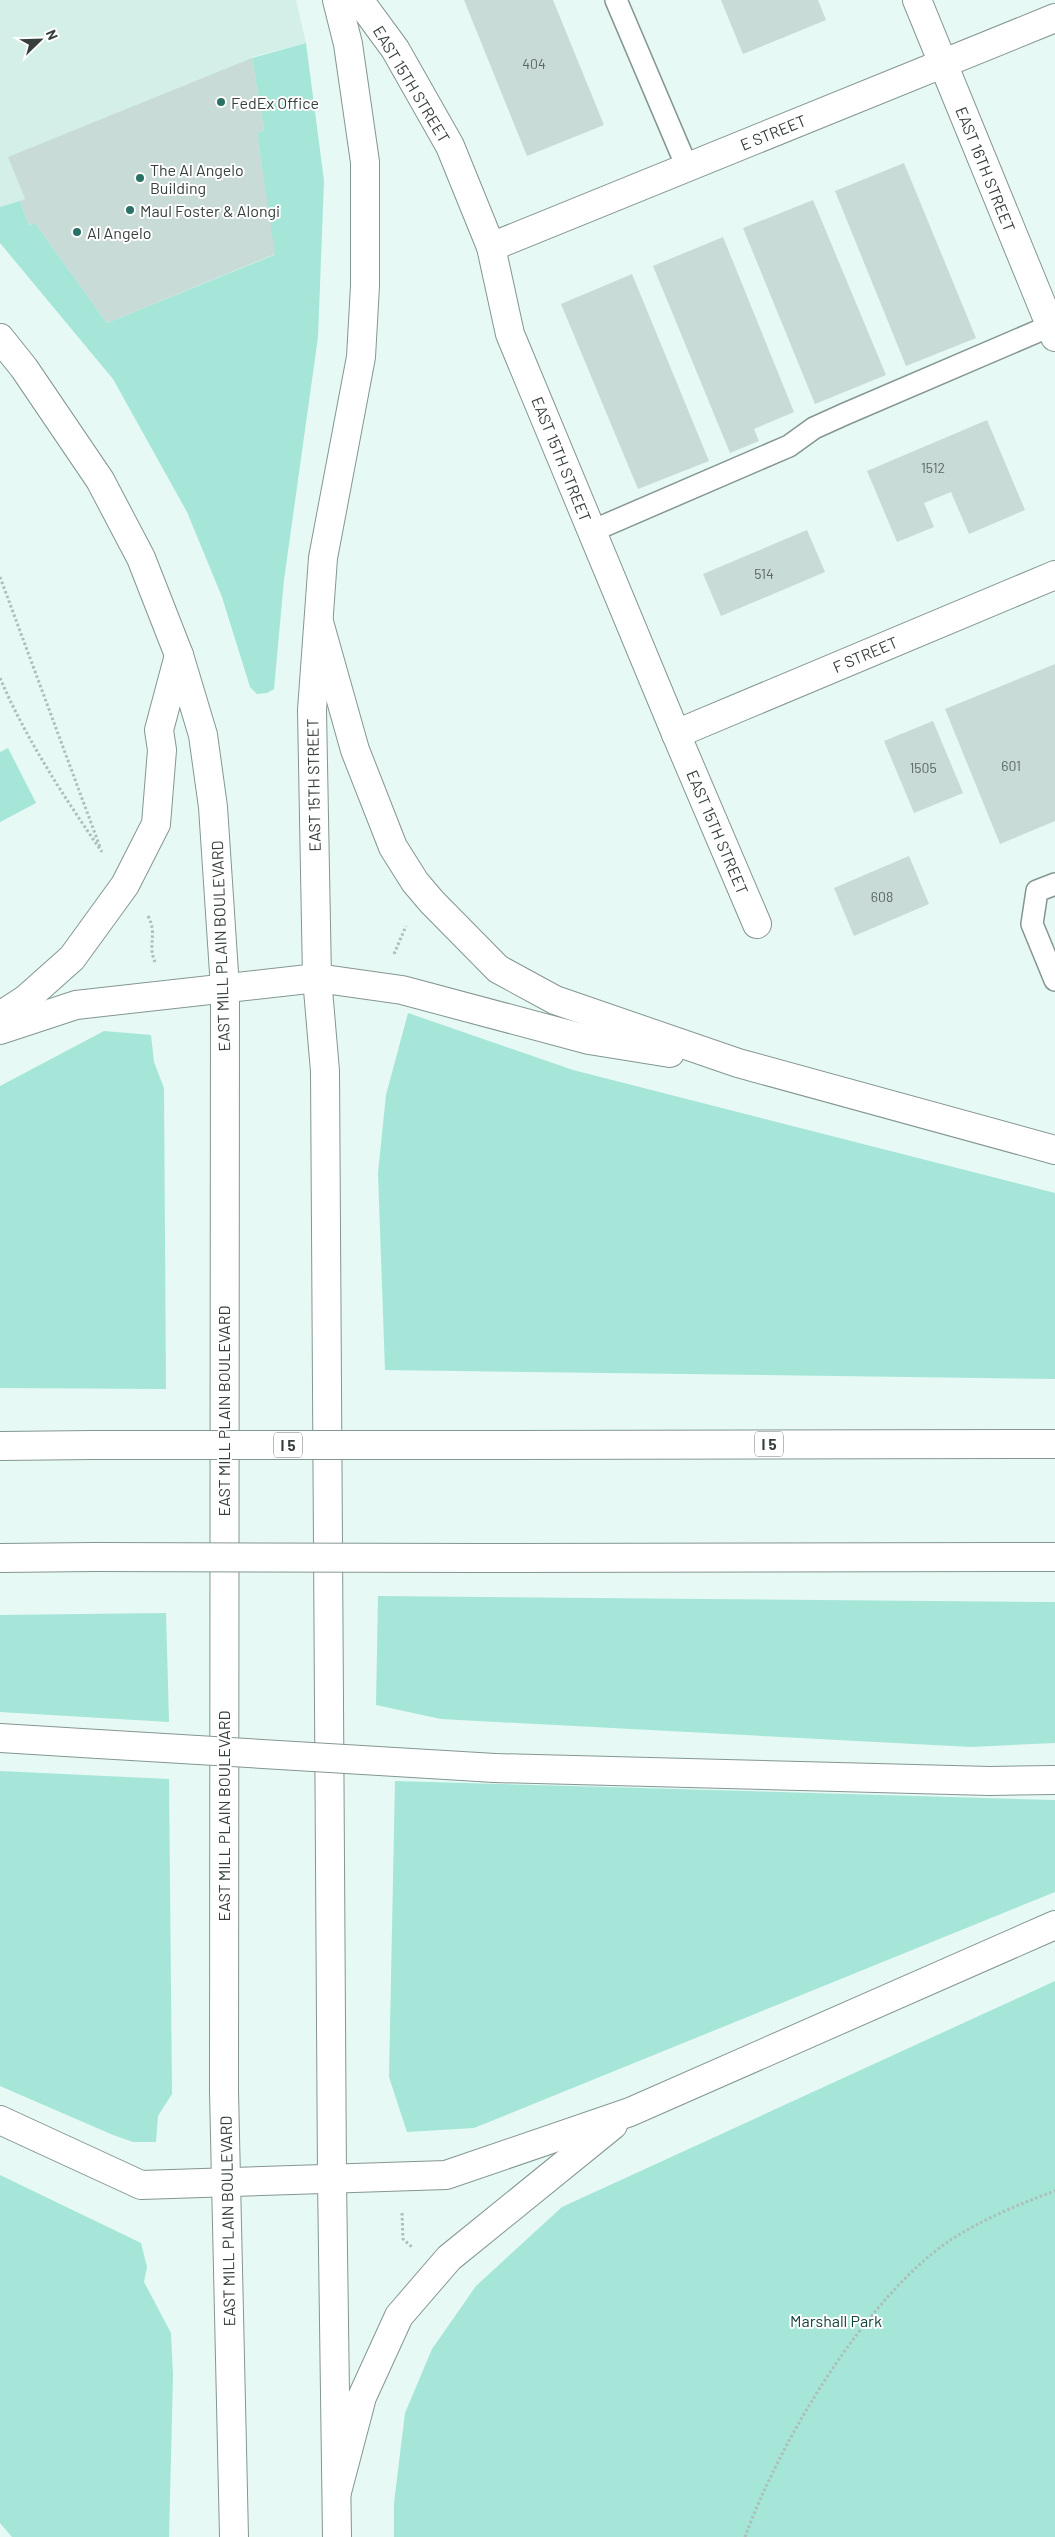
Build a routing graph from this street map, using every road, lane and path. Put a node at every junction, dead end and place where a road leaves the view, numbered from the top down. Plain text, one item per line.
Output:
1 (337, 0) edge
2 (359, 0) edge
3 (616, 0) edge
4 (917, 0) edge
5 (1055, 18) edge
6 (943, 63) junction
7 (687, 168) junction
8 (491, 247) junction
9 (1053, 331) edge
10 (0, 338) edge
11 (592, 531) junction
12 (1055, 575) edge
13 (0, 577) edge
14 (318, 622) junction
15 (179, 655) junction
16 (0, 678) edge
17 (676, 734) junction
18 (1055, 884) edge
19 (147, 914) dead end
20 (408, 920) dead end
21 (757, 924) dead end
22 (151, 952) dead end
23 (390, 963) dead end
24 (318, 978) junction
25 (1055, 980) edge
26 (225, 988) junction
27 (0, 1016) edge
28 (0, 1030) edge
29 (738, 1063) junction
30 (1055, 1150) edge
31 (1055, 1444) edge
32 (0, 1446) edge
33 (1055, 1557) edge
34 (0, 1558) edge
35 (0, 1738) edge
36 (1055, 1780) edge
37 (1055, 1925) edge
38 (630, 2112) junction
39 (0, 2120) edge
40 (332, 2179) junction
41 (226, 2184) junction
42 (1055, 2191) edge
43 (402, 2213) dead end
44 (419, 2253) dead end
45 (337, 2492) junction
46 (234, 2537) edge
47 (337, 2537) edge
48 (745, 2537) edge

1 - 14 main road, EAST 15TH STREET
2 - 8 main road, EAST 15TH STREET
3 - 7 lane
4 - 6 main road, EAST 16TH STREET
5 - 6 main road, E STREET
6 - 7 main road, E STREET
6 - 9 main road, EAST 16TH STREET
7 - 8 main road, E STREET
8 - 11 main road, EAST 15TH STREET
9 - 11 lane
10 - 15 main road, EAST MILL PLAIN BOULEVARD
11 - 17 main road, EAST 15TH STREET
12 - 17 main road, F STREET
13 - 16 path
14 - 24 main road, EAST 15TH STREET
14 - 29 main road
15 - 26 main road, EAST MILL PLAIN BOULEVARD
15 - 27 main road
17 - 21 main road, EAST 15TH STREET
18 - 25 lane
19 - 22 path
20 - 23 path
24 - 26 main road
24 - 29 main road
24 - 40 main road
26 - 28 main road
26 - 41 main road, EAST MILL PLAIN BOULEVARD
29 - 30 main road
31 - 32 main road, I 5, bridge
33 - 34 main road, bridge
35 - 36 main road, bridge
37 - 38 main road
38 - 40 main road
38 - 45 main road
39 - 41 main road
40 - 41 main road
40 - 45 main road
41 - 46 main road, EAST MILL PLAIN BOULEVARD
42 - 48 path
43 - 44 path
45 - 47 main road

